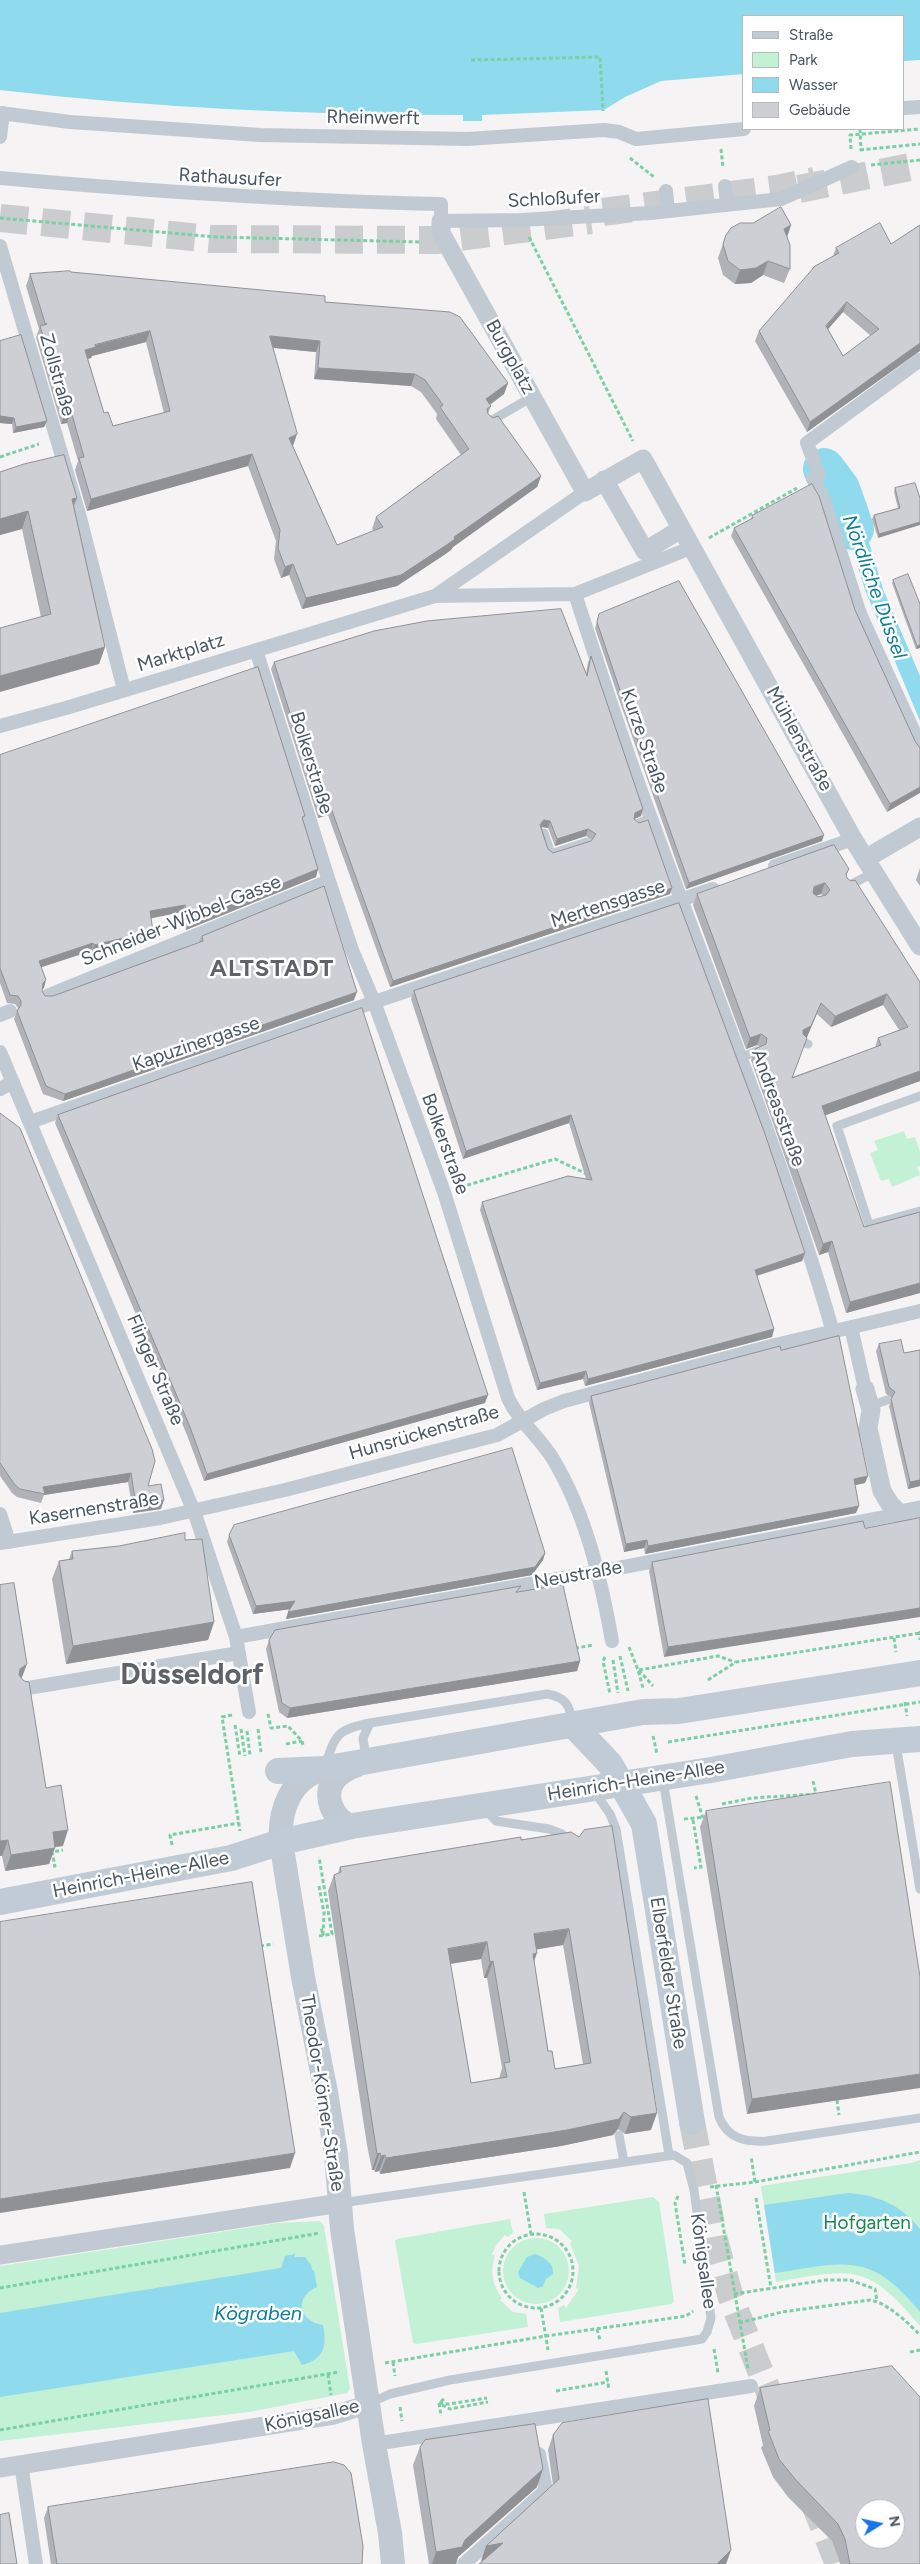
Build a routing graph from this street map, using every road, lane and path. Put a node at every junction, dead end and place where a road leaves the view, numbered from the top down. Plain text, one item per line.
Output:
1 (471, 60) dead end
2 (920, 107) edge
3 (905, 108) edge
4 (2, 113) edge
5 (603, 119) dead end
6 (742, 129) edge
7 (920, 129) edge
8 (860, 130) edge
9 (720, 131) junction
10 (860, 135) junction
11 (0, 137) edge
12 (920, 144) edge
13 (861, 150) junction
14 (920, 160) edge
15 (857, 166) junction
16 (0, 178) edge
17 (725, 186) joint
18 (666, 191) dead end
19 (727, 205) junction
20 (668, 210) junction
21 (0, 218) edge
22 (520, 220) junction
23 (441, 221) junction
24 (446, 243) junction
25 (0, 246) edge
26 (920, 360) edge
27 (532, 397) junction
28 (489, 423) edge
29 (56, 438) junction
30 (0, 458) edge
31 (643, 459) junction
32 (816, 477) junction
33 (604, 480) junction
34 (585, 492) junction
35 (79, 514) joint
36 (681, 530) junction
37 (693, 548) junction
38 (575, 594) junction
39 (435, 596) junction
40 (256, 650) junction
41 (124, 690) junction
42 (0, 726) edge
43 (920, 744) edge
44 (651, 818) junction
45 (636, 824) edge
46 (920, 827) edge
47 (544, 832) edge
48 (853, 838) junction
49 (587, 842) edge
50 (869, 866) junction
51 (762, 871) edge
52 (329, 881) junction
53 (726, 884) edge
54 (848, 886) edge
55 (681, 900) junction
56 (920, 946) edge
57 (47, 996) edge
58 (374, 1002) junction
59 (757, 1051) edge
60 (0, 1052) edge
61 (740, 1058) junction
62 (13, 1082) junction
63 (0, 1089) edge
64 (920, 1096) edge
65 (30, 1122) junction
66 (589, 1174) edge
67 (444, 1192) junction
68 (920, 1211) edge
69 (920, 1311) edge
70 (851, 1327) junction
71 (833, 1332) junction
72 (865, 1389) joint
73 (887, 1400) dead end
74 (871, 1410) junction
75 (522, 1422) junction
76 (920, 1510) edge
77 (194, 1511) junction
78 (0, 1514) edge
79 (900, 1514) junction
80 (4, 1542) edge
81 (598, 1572) junction
82 (920, 1632) edge
83 (236, 1637) junction
84 (920, 1640) edge
85 (612, 1641) dead end
86 (238, 1653) junction
87 (621, 1658) dead end
88 (613, 1660) dead end
89 (604, 1661) dead end
90 (920, 1673) edge
91 (22, 1689) edge
92 (904, 1695) dead end
93 (619, 1698) dead end
94 (644, 1699) junction
95 (611, 1700) dead end
96 (920, 1702) edge
97 (905, 1704) junction
98 (244, 1715) junction
99 (234, 1720) dead end
100 (370, 1723) junction
101 (573, 1725) junction
102 (246, 1727) dead end
103 (666, 1733) dead end
104 (908, 1734) edge
105 (302, 1741) junction
106 (668, 1742) junction
107 (291, 1743) dead end
108 (268, 1747) dead end
109 (669, 1748) dead end
110 (250, 1755) dead end
111 (240, 1756) dead end
112 (245, 1756) dead end
113 (270, 1762) joint
114 (366, 1762) junction
115 (315, 1770) junction
116 (663, 1777) junction
117 (813, 1781) dead end
118 (621, 1784) junction
119 (592, 1788) junction
120 (825, 1792) edge
121 (695, 1793) dead end
122 (816, 1794) junction
123 (791, 1800) edge
124 (722, 1804) dead end
125 (480, 1805) junction
126 (712, 1816) edge
127 (703, 1818) junction
128 (678, 1819) dead end
129 (693, 1820) junction
130 (239, 1823) junction
131 (644, 1824) junction
132 (352, 1826) junction
133 (315, 1834) junction
134 (281, 1842) junction
135 (572, 1847) edge
136 (244, 1854) junction
137 (690, 1862) dead end
138 (175, 1868) junction
139 (319, 1886) dead end
140 (920, 1889) edge
141 (0, 1902) edge
142 (318, 1914) dead end
143 (332, 1934) dead end
144 (258, 1937) edge
145 (260, 1947) edge
146 (920, 2118) edge
147 (692, 2122) tunnel mouth
148 (619, 2135) edge
149 (748, 2142) junction
150 (920, 2152) edge
151 (669, 2155) junction
152 (624, 2162) junction
153 (522, 2178) junction
154 (755, 2182) junction
155 (716, 2185) junction
156 (694, 2190) junction
157 (756, 2198) dead end
158 (340, 2204) junction
159 (342, 2229) junction
160 (531, 2234) junction
161 (0, 2255) edge
162 (686, 2272) dead end
163 (0, 2288) edge
164 (771, 2288) junction
165 (734, 2294) junction
166 (691, 2301) dead end
167 (877, 2301) junction
168 (541, 2308) junction
169 (686, 2316) junction
170 (739, 2323) junction
171 (920, 2335) edge
172 (546, 2336) junction
173 (703, 2338) junction
174 (920, 2350) edge
175 (910, 2352) dead end
176 (551, 2364) junction
177 (364, 2367) junction
178 (608, 2382) dead end
179 (751, 2386) joint
180 (556, 2391) dead end
181 (721, 2391) junction
182 (448, 2395) dead end
183 (487, 2398) dead end
184 (488, 2402) dead end
185 (439, 2403) junction
186 (369, 2404) junction
187 (533, 2419) junction
188 (0, 2430) edge
189 (374, 2444) junction
190 (21, 2464) junction
191 (0, 2468) edge
192 (36, 2564) edge
193 (393, 2564) edge
194 (464, 2564) edge

1 - 5 path
2 - 3 street
4 - 9 street, Rheinwerft
4 - 11 street
6 - 9 street, Rheinwerft
7 - 10 path
8 - 10 path
9 - 17 path
10 - 13 path
10 - 13 path
12 - 13 path
13 - 15 path
14 - 15 path
15 - 19 street, Schloßufer
16 - 23 street, Rathausufer
17 - 19 street
18 - 20 street
19 - 20 street, Schloßufer
20 - 22 street, Schloßufer
21 - 24 path
22 - 23 street, Schloßufer
22 - 31 path
23 - 24 street, Burgplatz
24 - 27 street, Burgplatz
25 - 29 street, Zollstraße
26 - 32 street
27 - 28 lane
27 - 34 street, Burgplatz
29 - 30 path
29 - 35 street, Zollstraße
31 - 33 street
31 - 36 street
32 - 37 path
32 - 43 street
33 - 34 street
33 - 36 street
34 - 39 street
35 - 41 street, Marktplatz
36 - 37 street, Mühlenstraße
37 - 38 street
37 - 48 street, Mühlenstraße
38 - 39 street
38 - 44 street, Kurze Straße
39 - 40 street, Marktplatz
40 - 41 street, Marktplatz
40 - 52 street, Bolkerstraße
41 - 42 street
44 - 45 lane
44 - 55 street, Kurze Straße
46 - 50 street
47 - 49 lane
48 - 50 street, Mühlenstraße
48 - 51 street
50 - 54 lane
50 - 56 street, Mühlenstraße
52 - 57 street, Schneider-Wibbel-Gasse
52 - 58 street, Bolkerstraße
53 - 55 street, Mertensgasse
55 - 58 street, Mertensgasse
55 - 61 street, Andreasstraße
58 - 65 street, Kapuzinergasse
58 - 67 street, Bolkerstraße
59 - 61 lane
60 - 62 street, Flinger Straße
61 - 71 street, Andreasstraße
62 - 63 street
62 - 65 street, Flinger Straße
64 - 68 lane
65 - 77 street, Flinger Straße
66 - 67 path
67 - 75 street, Bolkerstraße
69 - 70 street, Hunsrückenstraße
70 - 71 street, Hunsrückenstraße
70 - 72 street
71 - 75 street, Hunsrückenstraße
72 - 74 street
73 - 74 lane
74 - 79 street
75 - 77 street, Hunsrückenstraße
75 - 81 street, Bolkerstraße
76 - 79 street, Neustraße
77 - 80 street, Kasernenstraße
77 - 83 street, Flinger Straße
78 - 80 street
79 - 81 street, Neustraße
81 - 83 street, Neustraße
81 - 85 street, Bolkerstraße
82 - 84 path
82 - 94 path
83 - 86 street, Flinger Straße
86 - 91 street
86 - 98 street, Flinger Straße
87 - 94 path
88 - 93 path
89 - 95 path
90 - 94 main road
92 - 97 path
94 - 101 main road
94 - 116 path
96 - 97 path, Heinrich-Heine-Allee
97 - 104 path
97 - 106 path, Heinrich-Heine-Allee
98 - 105 path
98 - 112 path
98 - 130 path
99 - 111 path
100 - 101 lane
100 - 114 lane
100 - 115 lane
101 - 114 main road
101 - 118 main road, Elberfelder Straße
102 - 110 path
103 - 106 path
104 - 116 main road, Heinrich-Heine-Allee
104 - 140 lane
105 - 107 path
105 - 115 path
106 - 109 path
108 - 113 path
113 - 115 main road
114 - 115 main road
114 - 132 street
115 - 134 street
116 - 118 main road, Heinrich-Heine-Allee
116 - 131 main road, Elberfelder Straße
116 - 149 lane
117 - 122 path
118 - 119 main road, Heinrich-Heine-Allee
118 - 131 main road, Elberfelder Straße
119 - 125 main road, Heinrich-Heine-Allee
119 - 151 lane
120 - 122 path
121 - 127 path
122 - 123 path
122 - 124 path
125 - 132 main road, Heinrich-Heine-Allee
125 - 135 lane
126 - 127 path
127 - 129 path
128 - 129 path
129 - 137 path
130 - 136 path
130 - 138 path
131 - 147 main road, Elberfelder Straße
132 - 133 main road, Heinrich-Heine-Allee
133 - 134 main road, Heinrich-Heine-Allee
133 - 143 path
134 - 136 main road, Heinrich-Heine-Allee
134 - 158 street, Theodor-Körner-Straße
136 - 138 main road, Heinrich-Heine-Allee
138 - 141 main road, Heinrich-Heine-Allee
139 - 142 path
144 - 145 path
146 - 149 lane
148 - 152 lane
149 - 154 path
150 - 154 path
151 - 152 lane
151 - 156 lane, Königsallee
152 - 153 lane
153 - 158 lane
153 - 160 path
154 - 155 path
155 - 156 path
155 - 165 path
156 - 162 path
156 - 173 lane, Königsallee
157 - 164 path
158 - 159 street, Theodor-Körner-Straße
158 - 161 street
159 - 163 path
159 - 177 street, Theodor-Körner-Straße
160 - 168 path
160 - 168 path
164 - 165 path
164 - 167 path
165 - 170 path
166 - 169 path
167 - 170 path
167 - 171 path
168 - 172 path
169 - 172 path
169 - 173 path
170 - 179 path
172 - 176 path
172 - 177 path
173 - 176 lane, Königsallee
173 - 181 path
174 - 175 path
176 - 186 lane, Königsallee
177 - 186 street, Theodor-Körner-Straße
177 - 188 path
178 - 180 path
179 - 181 street
181 - 187 street
182 - 185 path
183 - 185 path
184 - 185 path
186 - 189 street, Theodor-Körner-Straße
186 - 190 street, Königsallee
187 - 189 street
187 - 194 street
189 - 193 street, Theodor-Körner-Straße
190 - 191 street, Königsallee
190 - 192 street

